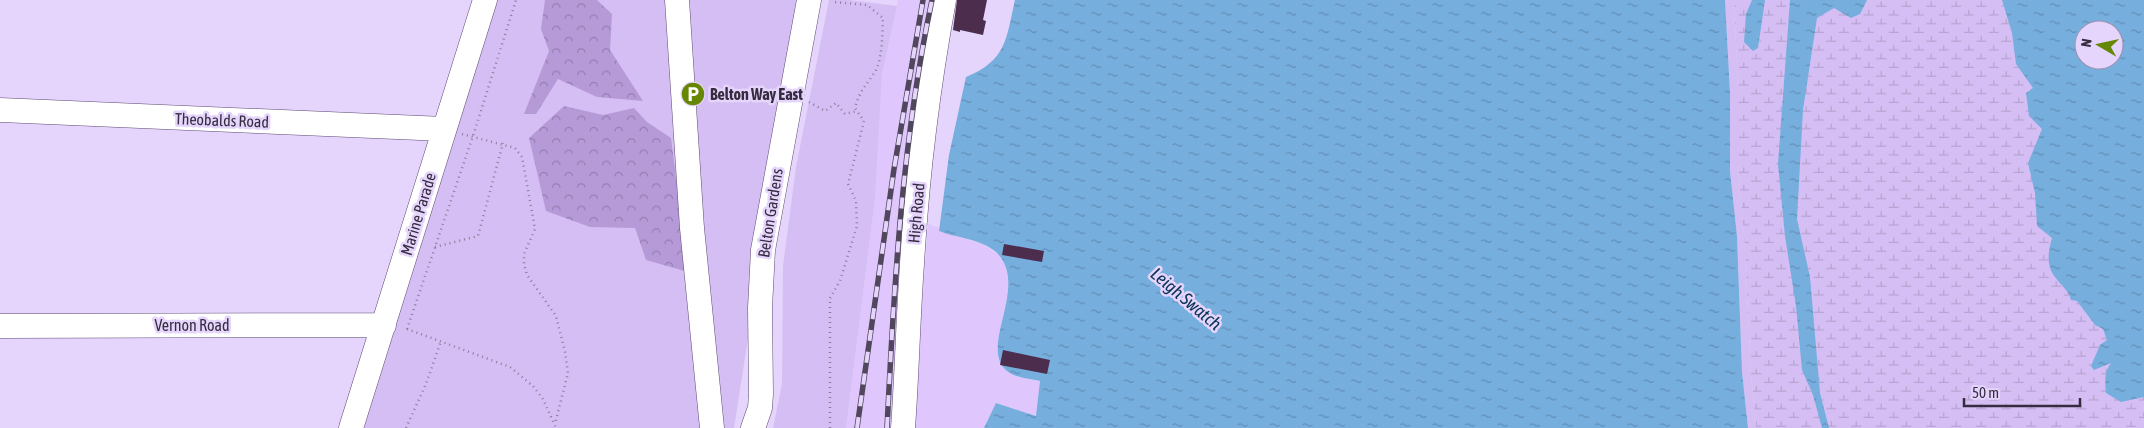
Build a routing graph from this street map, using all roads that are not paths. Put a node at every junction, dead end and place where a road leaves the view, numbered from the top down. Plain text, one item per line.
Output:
1 (485, 0) edge
2 (677, 0) edge
3 (809, 0) edge
4 (944, 0) edge
5 (0, 110) edge
6 (444, 129) junction
7 (384, 325) junction
8 (0, 326) edge
9 (351, 428) edge
10 (712, 428) edge
11 (752, 428) edge
12 (903, 428) edge

1 - 6 street, Marine Parade
2 - 10 street
3 - 11 street, Belton Gardens
4 - 12 street, High Road
5 - 6 street, Theobalds Road
6 - 7 street, Marine Parade
7 - 8 street, Vernon Road
7 - 9 street, Marine Parade

